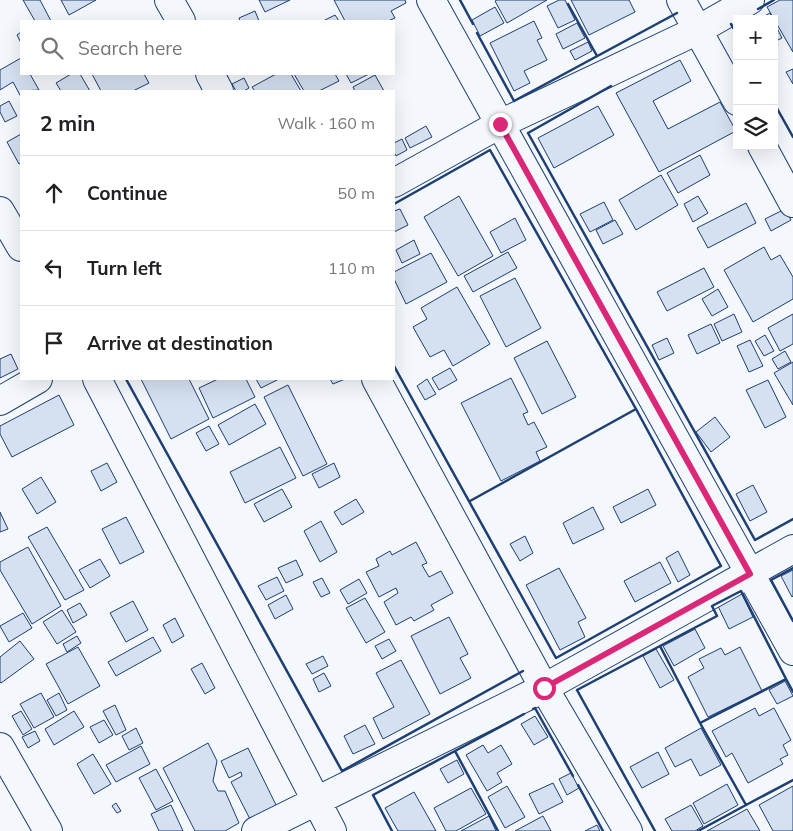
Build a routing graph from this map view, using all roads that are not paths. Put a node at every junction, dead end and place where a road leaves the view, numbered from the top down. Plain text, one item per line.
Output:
1 (169, 0) edge
2 (431, 0) edge
3 (681, 0) edge
4 (750, 0) edge
5 (180, 20) edge
6 (698, 30) junction
7 (211, 75) edge
8 (218, 90) edge
9 (733, 94) edge
10 (500, 124) junction
11 (764, 150) edge
12 (395, 181) edge
13 (793, 203) edge
14 (0, 211) edge
15 (20, 245) edge
16 (36, 380) edge
17 (97, 380) edge
18 (377, 380) edge
19 (0, 401) edge
20 (793, 549) edge
21 (750, 574) junction
22 (793, 651) edge
23 (544, 688) junction
24 (0, 747) edge
25 (316, 802) junction
26 (48, 831) edge
27 (256, 831) edge
28 (332, 831) edge
29 (628, 831) edge

1 - 5 street
2 - 10 street
3 - 6 street
4 - 6 street
6 - 9 street
6 - 10 street
7 - 8 street
10 - 12 street
10 - 21 street
11 - 13 street
14 - 15 street
16 - 19 street
17 - 25 street
18 - 23 street
20 - 21 street
21 - 22 street
21 - 23 street
23 - 25 street
23 - 29 street
24 - 26 street
25 - 27 street
25 - 28 street

